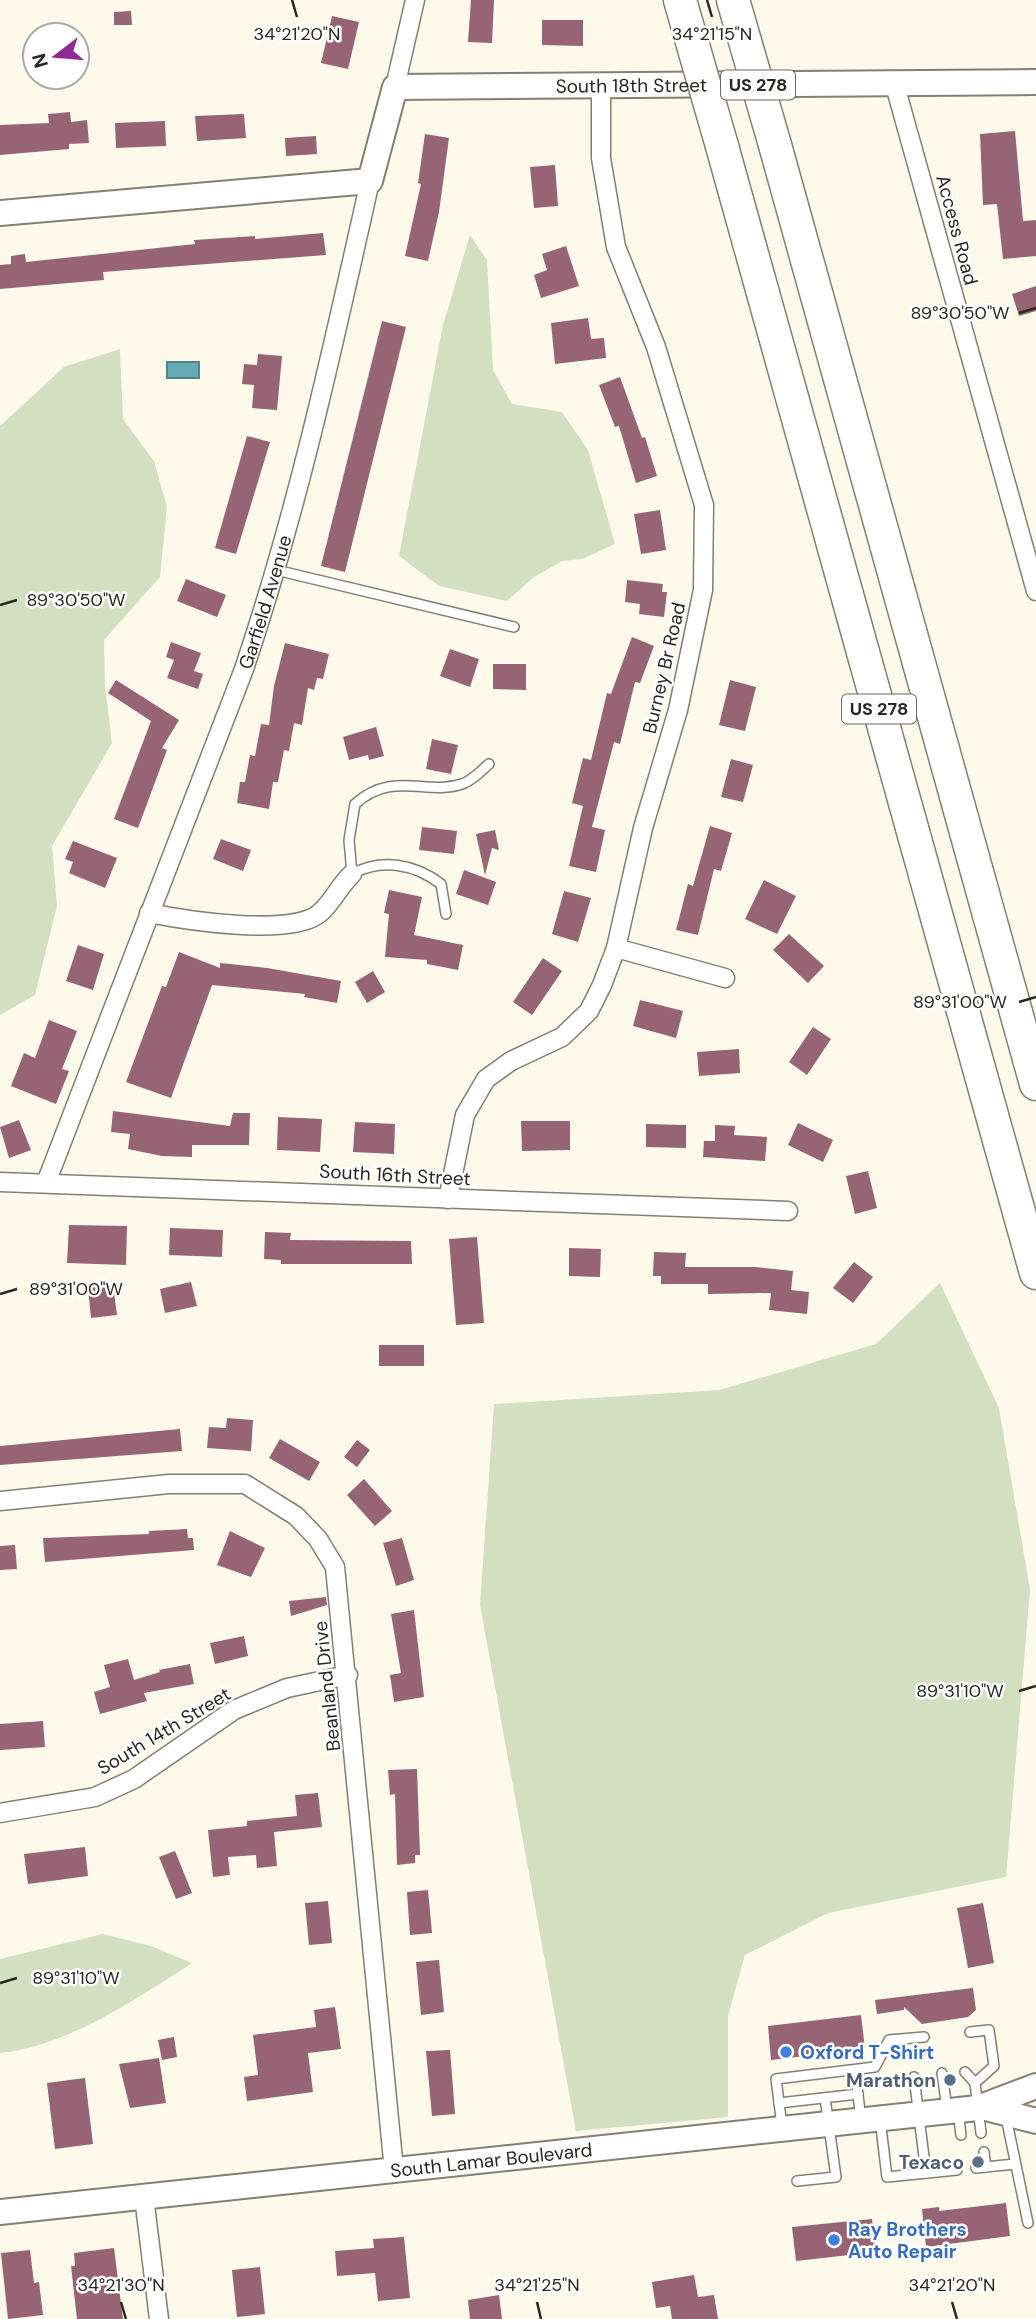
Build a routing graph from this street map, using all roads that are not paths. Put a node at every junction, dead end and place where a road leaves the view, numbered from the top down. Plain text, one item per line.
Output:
1 (415, 0) edge
2 (737, 10) edge
3 (684, 14) edge
4 (894, 82) junction
5 (1036, 82) edge
6 (396, 86) junction
7 (601, 86) junction
8 (370, 181) junction
9 (0, 213) edge
10 (276, 570) junction
11 (1036, 592) edge
12 (514, 627) dead end
13 (489, 764) dead end
14 (352, 874) junction
15 (149, 913) junction
16 (446, 914) dead end
17 (616, 948) junction
18 (725, 978) dead end
19 (1036, 1083) edge
20 (0, 1182) edge
21 (46, 1183) junction
22 (448, 1199) junction
23 (788, 1211) dead end
24 (1036, 1273) edge
25 (0, 1501) edge
26 (348, 1675) junction
27 (0, 1813) edge
28 (970, 2032) dead end
29 (924, 2037) dead end
30 (909, 2038) junction
31 (911, 2050) dead end
32 (855, 2070) junction
33 (965, 2071) dead end
34 (942, 2073) dead end
35 (914, 2077) dead end
36 (975, 2082) junction
37 (1036, 2086) edge
38 (858, 2094) junction
39 (825, 2098) junction
40 (779, 2103) junction
41 (974, 2110) junction
42 (919, 2114) junction
43 (870, 2119) junction
44 (1036, 2121) edge
45 (828, 2124) junction
46 (782, 2129) junction
47 (981, 2133) dead end
48 (961, 2135) dead end
49 (984, 2152) dead end
50 (1015, 2164) junction
51 (394, 2170) junction
52 (957, 2170) dead end
53 (926, 2173) junction
54 (797, 2181) dead end
55 (144, 2197) junction
56 (0, 2212) edge
57 (1028, 2223) dead end
58 (159, 2319) edge

1 - 6 street, Garfield Avenue
2 - 19 highway, US 278, bridge
3 - 24 highway, US 278, bridge
4 - 5 street, South 18th Street
4 - 7 street, South 18th Street
4 - 11 street, Access Road
6 - 7 street, South 18th Street
6 - 8 street, Garfield Avenue
7 - 17 street, Burney Br Road
8 - 9 street
8 - 10 street, Garfield Avenue
10 - 12 lane
10 - 15 street, Garfield Avenue
13 - 14 lane
14 - 15 street
14 - 16 lane
15 - 21 street, Garfield Avenue
17 - 18 street
17 - 22 street, Burney Br Road
20 - 21 street, South 16th Street
21 - 22 street, South 16th Street
22 - 23 street, South 16th Street
25 - 26 street, Beanland Drive
26 - 27 street, South 14th Street
26 - 51 street, Beanland Drive
28 - 36 lane
29 - 30 lane
30 - 31 lane
30 - 32 lane
32 - 38 lane
32 - 40 lane
33 - 36 lane
34 - 41 lane
35 - 42 lane
36 - 41 lane
37 - 41 street, South Lamar Boulevard
38 - 39 lane
38 - 43 lane
39 - 40 lane
39 - 45 lane
40 - 46 lane
41 - 42 street, South Lamar Boulevard
41 - 44 street, South Lamar Boulevard
41 - 47 lane
41 - 48 lane
41 - 50 lane
42 - 43 street, South Lamar Boulevard
42 - 53 lane
43 - 45 street, South Lamar Boulevard
43 - 53 lane
45 - 46 street, South Lamar Boulevard
45 - 54 lane
46 - 51 street, South Lamar Boulevard
49 - 50 lane
50 - 57 lane
51 - 55 street, South Lamar Boulevard
52 - 53 lane
55 - 56 street, South Lamar Boulevard
55 - 58 street

